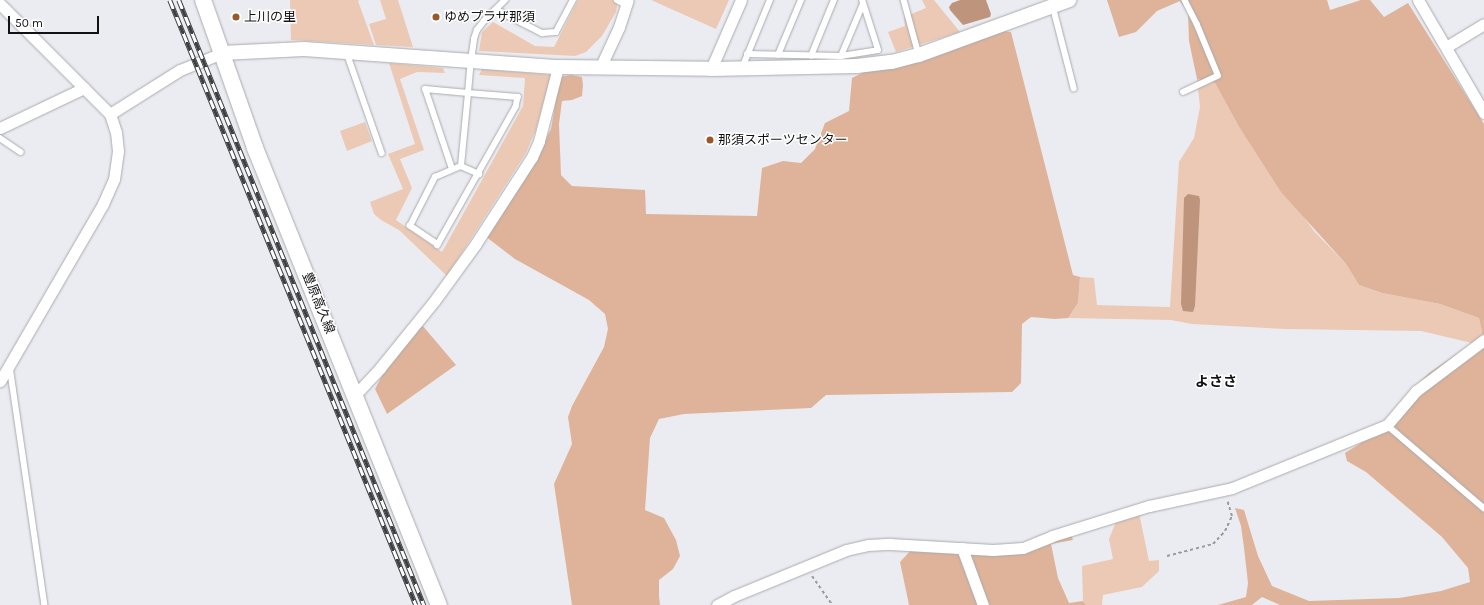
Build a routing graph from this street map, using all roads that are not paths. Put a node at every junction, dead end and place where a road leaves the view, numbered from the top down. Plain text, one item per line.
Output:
1 (203, 0) edge
2 (505, 0) edge
3 (573, 0) edge
4 (741, 0) edge
5 (770, 0) edge
6 (801, 0) edge
7 (834, 0) edge
8 (904, 0) edge
9 (1068, 0) edge
10 (1184, 0) edge
11 (1418, 0) edge
12 (624, 2) edge
13 (863, 2) edge
14 (0, 4) edge
15 (1053, 6) junction
16 (497, 10) junction
17 (1484, 24) edge
18 (1446, 47) junction
19 (346, 51) junction
20 (222, 54) junction
21 (747, 54) junction
22 (778, 55) junction
23 (919, 55) junction
24 (811, 56) junction
25 (841, 56) junction
26 (471, 61) junction
27 (558, 66) junction
28 (600, 68) junction
29 (741, 68) junction
30 (712, 69) junction
31 (84, 88) junction
32 (1074, 88) dead end
33 (1183, 92) dead end
34 (468, 93) junction
35 (1484, 113) edge
36 (110, 114) junction
37 (0, 128) edge
38 (0, 138) edge
39 (21, 152) dead end
40 (382, 153) dead end
41 (461, 166) junction
42 (452, 169) junction
43 (479, 174) junction
44 (1484, 340) edge
45 (10, 365) junction
46 (0, 381) edge
47 (355, 395) junction
48 (1388, 425) junction
49 (1484, 508) edge
50 (962, 548) junction
51 (45, 605) edge
52 (439, 605) edge
53 (717, 605) edge
54 (983, 605) edge

1 - 20 main road, 豊原高久線
2 - 16 lane
3 - 16 lane
4 - 30 street
5 - 21 lane
6 - 22 lane
7 - 24 lane
8 - 23 lane
9 - 15 street
10 - 33 lane
11 - 18 street
12 - 28 street
13 - 25 lane
13 - 25 lane
14 - 31 street
15 - 23 street
15 - 32 lane
16 - 26 lane
17 - 18 street
18 - 35 street
19 - 20 street
19 - 26 street
19 - 40 lane
20 - 36 street
20 - 47 main road, 豊原高久線
21 - 22 lane
21 - 29 lane
22 - 24 lane
23 - 29 street
24 - 25 lane
26 - 27 street
26 - 34 lane
27 - 28 street
27 - 47 street
28 - 30 street
29 - 30 street
31 - 36 street
31 - 37 street
34 - 41 lane
34 - 42 lane
34 - 43 lane
36 - 45 street
38 - 39 lane
41 - 42 lane
41 - 43 lane
42 - 43 lane
44 - 48 street
45 - 46 street
45 - 51 lane
47 - 52 main road, 豊原高久線
48 - 49 lane
48 - 50 street
50 - 53 street
50 - 54 street

